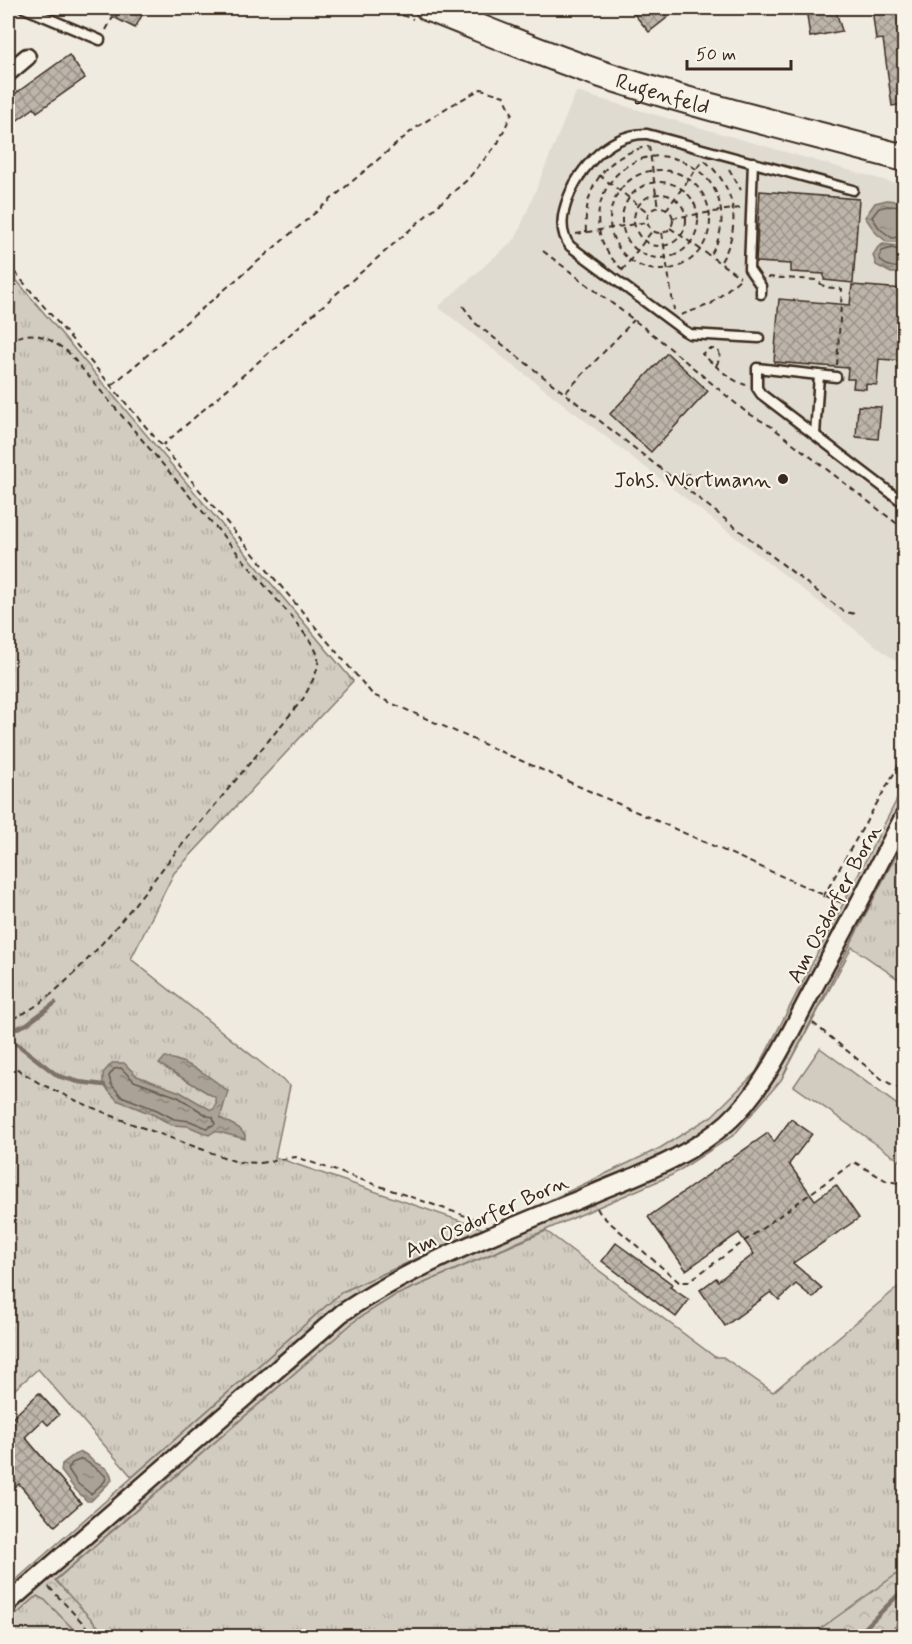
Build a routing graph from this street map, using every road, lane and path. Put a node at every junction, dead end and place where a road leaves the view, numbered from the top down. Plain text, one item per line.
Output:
1 (24, 8) edge
2 (118, 8) edge
3 (429, 8) edge
4 (100, 40) joint
5 (27, 57) dead end
6 (8, 73) edge
7 (647, 134) junction
8 (649, 146) junction
9 (710, 151) junction
10 (650, 158) junction
11 (904, 158) edge
12 (753, 162) junction
13 (587, 165) junction
14 (696, 169) junction
15 (652, 170) junction
16 (600, 175) junction
17 (689, 179) junction
18 (654, 182) junction
19 (610, 183) junction
20 (682, 189) junction
21 (619, 190) junction
22 (853, 190) dead end
23 (741, 192) dead end
24 (656, 194) junction
25 (629, 197) junction
26 (675, 198) junction
27 (638, 205) junction
28 (658, 208) junction
29 (734, 208) junction
30 (743, 208) dead end
31 (666, 210) junction
32 (721, 210) junction
33 (709, 212) junction
34 (650, 213) junction
35 (698, 214) junction
36 (687, 216) junction
37 (672, 218) junction
38 (647, 222) junction
39 (634, 224) junction
40 (622, 226) junction
41 (610, 228) junction
42 (670, 228) junction
43 (598, 230) junction
44 (652, 231) junction
45 (586, 232) junction
46 (662, 233) junction
47 (564, 236) junction
48 (681, 236) junction
49 (644, 241) junction
50 (691, 242) junction
51 (664, 246) junction
52 (700, 249) junction
53 (637, 250) junction
54 (543, 251) dead end
55 (710, 256) junction
56 (666, 258) junction
57 (630, 260) junction
58 (720, 263) junction
59 (8, 264) edge
60 (667, 269) junction
61 (623, 270) junction
62 (755, 277) junction
63 (742, 278) junction
64 (615, 280) junction
65 (761, 294) dead end
66 (463, 306) dead end
67 (634, 320) junction
68 (759, 339) dead end
69 (8, 342) edge
70 (716, 366) junction
71 (819, 375) junction
72 (836, 377) joint
73 (112, 385) junction
74 (757, 388) junction
75 (565, 393) junction
76 (815, 435) junction
77 (162, 445) junction
78 (690, 474) dead end
79 (670, 476) junction
80 (904, 503) edge
81 (904, 532) edge
82 (856, 614) dead end
83 (904, 756) edge
84 (904, 816) edge
85 (824, 897) junction
86 (856, 908) junction
87 (801, 1013) junction
88 (8, 1020) edge
89 (8, 1064) edge
90 (904, 1091) edge
91 (904, 1184) edge
92 (591, 1194) junction
93 (505, 1231) junction
94 (39, 1576) junction
95 (8, 1603) edge
96 (95, 1636) edge

1 - 4 lane
2 - 4 path
3 - 11 main road, Rugenfeld
5 - 6 street
7 - 8 path
7 - 9 lane
7 - 13 lane
8 - 10 path
8 - 16 path
9 - 12 lane
9 - 23 path
10 - 14 path
10 - 15 path
10 - 19 path
12 - 22 lane
12 - 62 lane
13 - 16 path
13 - 47 lane
14 - 17 path
14 - 29 path
14 - 32 path
15 - 17 path
15 - 18 path
15 - 21 path
16 - 19 path
16 - 45 path
17 - 20 path
17 - 33 path
18 - 20 path
18 - 24 path
18 - 25 path
19 - 21 path
19 - 43 path
20 - 26 path
20 - 35 path
21 - 25 path
21 - 41 path
24 - 26 path
24 - 27 path
24 - 28 path
25 - 27 path
25 - 40 path
26 - 31 path
26 - 36 path
27 - 34 path
27 - 39 path
28 - 31 path
28 - 34 path
29 - 30 path
29 - 32 path
29 - 58 path
31 - 37 path
32 - 33 path
32 - 55 path
33 - 35 path
33 - 52 path
34 - 38 path
35 - 36 path
35 - 50 path
36 - 37 path
36 - 48 path
37 - 42 path
38 - 39 path
38 - 44 path
39 - 40 path
39 - 49 path
40 - 41 path
40 - 53 path
41 - 43 path
41 - 57 path
42 - 46 path
42 - 48 path
43 - 45 path
43 - 61 path
44 - 46 path
44 - 49 path
45 - 47 path
46 - 51 path
47 - 64 lane
48 - 50 path
48 - 51 path
49 - 51 path
49 - 53 path
50 - 52 path
50 - 56 path
51 - 56 path
52 - 55 path
52 - 60 path
53 - 56 path
53 - 57 path
54 - 67 path
55 - 58 path
56 - 60 path
57 - 60 path
57 - 61 path
58 - 63 path
59 - 73 path
60 - 63 path
61 - 64 path
62 - 63 path
62 - 65 lane
62 - 72 path
64 - 68 lane
66 - 75 path
67 - 75 path
67 - 81 path
69 - 88 path
70 - 70 path
70 - 74 path
71 - 72 lane
71 - 74 lane
71 - 76 lane
73 - 77 path
73 - 77 path
74 - 76 lane
75 - 79 path
76 - 80 lane
77 - 85 path
78 - 79 path
79 - 82 path
83 - 85 path
84 - 86 street, Am Osdorfer Born
85 - 86 path
86 - 87 street, Am Osdorfer Born
87 - 90 path
87 - 92 street, Am Osdorfer Born
89 - 93 path
91 - 92 path
92 - 93 street, Am Osdorfer Born
93 - 94 street, Am Osdorfer Born
94 - 95 street, Am Osdorfer Born
94 - 96 path

